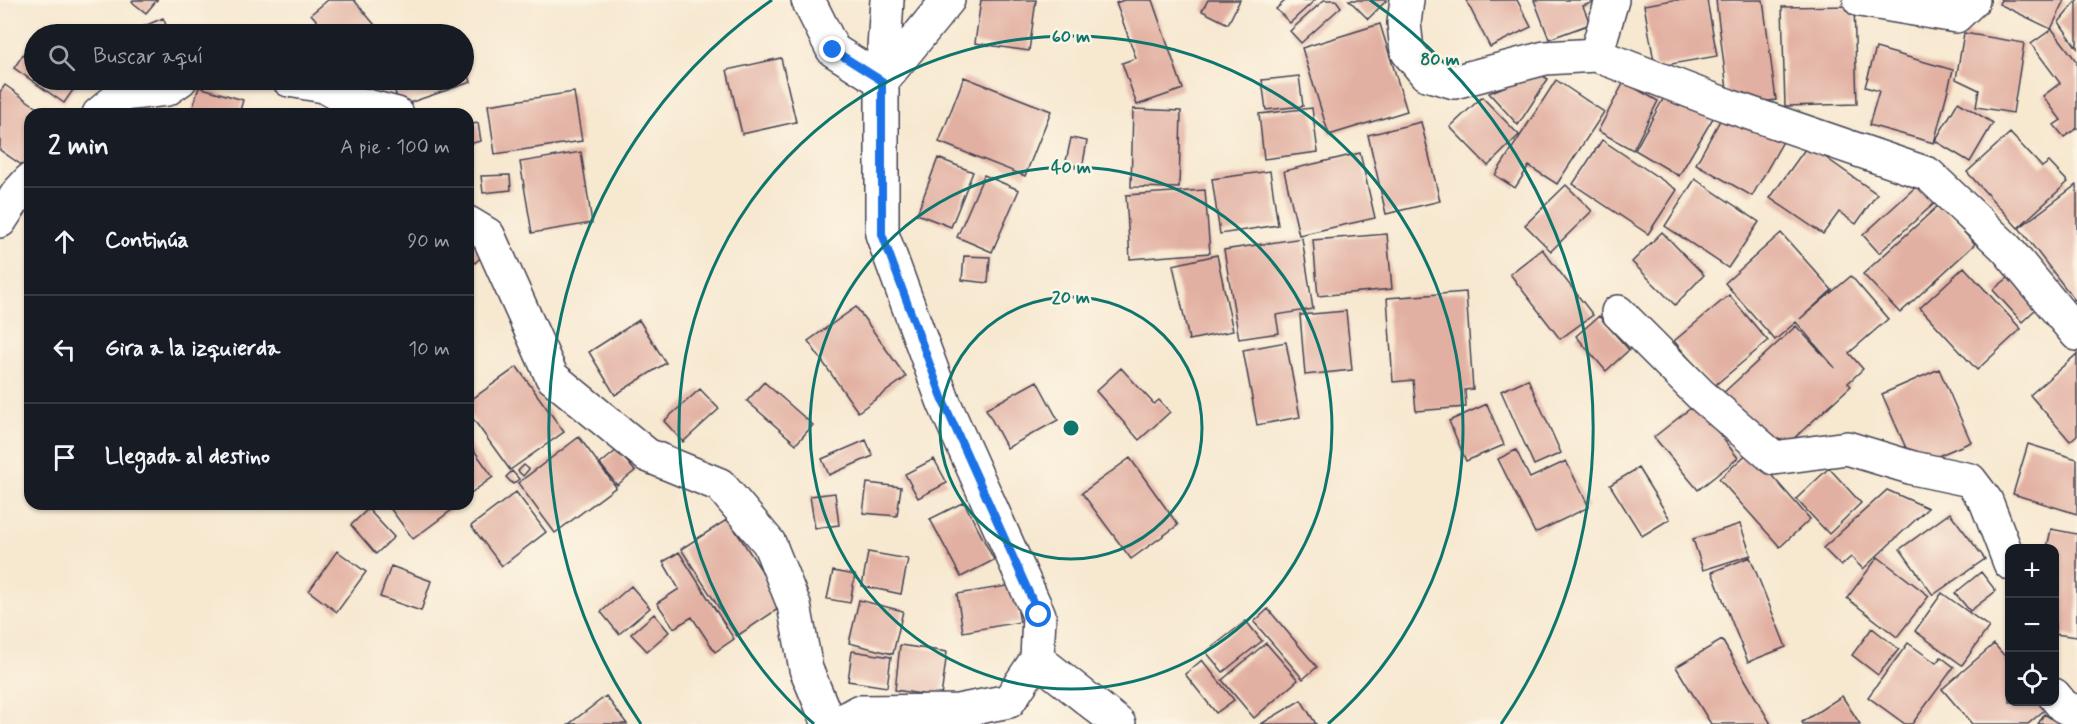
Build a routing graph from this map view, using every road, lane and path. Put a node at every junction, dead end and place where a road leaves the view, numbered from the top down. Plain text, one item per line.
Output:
1 (808, 0) edge
2 (887, 0) edge
3 (948, 0) edge
4 (1407, 0) edge
5 (1612, 0) edge
6 (1860, 0) edge
7 (1973, 0) edge
8 (1596, 56) junction
9 (882, 81) junction
10 (158, 90) edge
11 (331, 90) edge
12 (106, 108) edge
13 (374, 108) edge
14 (24, 186) edge
15 (0, 221) edge
16 (474, 227) edge
17 (1618, 312) dead end
18 (2077, 334) edge
19 (2005, 550) edge
20 (1037, 659) junction
21 (2059, 700) edge
22 (2077, 713) edge
23 (829, 724) edge
24 (837, 724) edge
25 (1119, 724) edge

1 - 9 street
2 - 9 street
3 - 9 street
4 - 8 street
5 - 8 street
6 - 7 street
8 - 18 street
9 - 20 street
10 - 12 street
11 - 13 street
14 - 15 street
16 - 23 street
17 - 19 street
20 - 24 street
20 - 25 street
21 - 22 street

